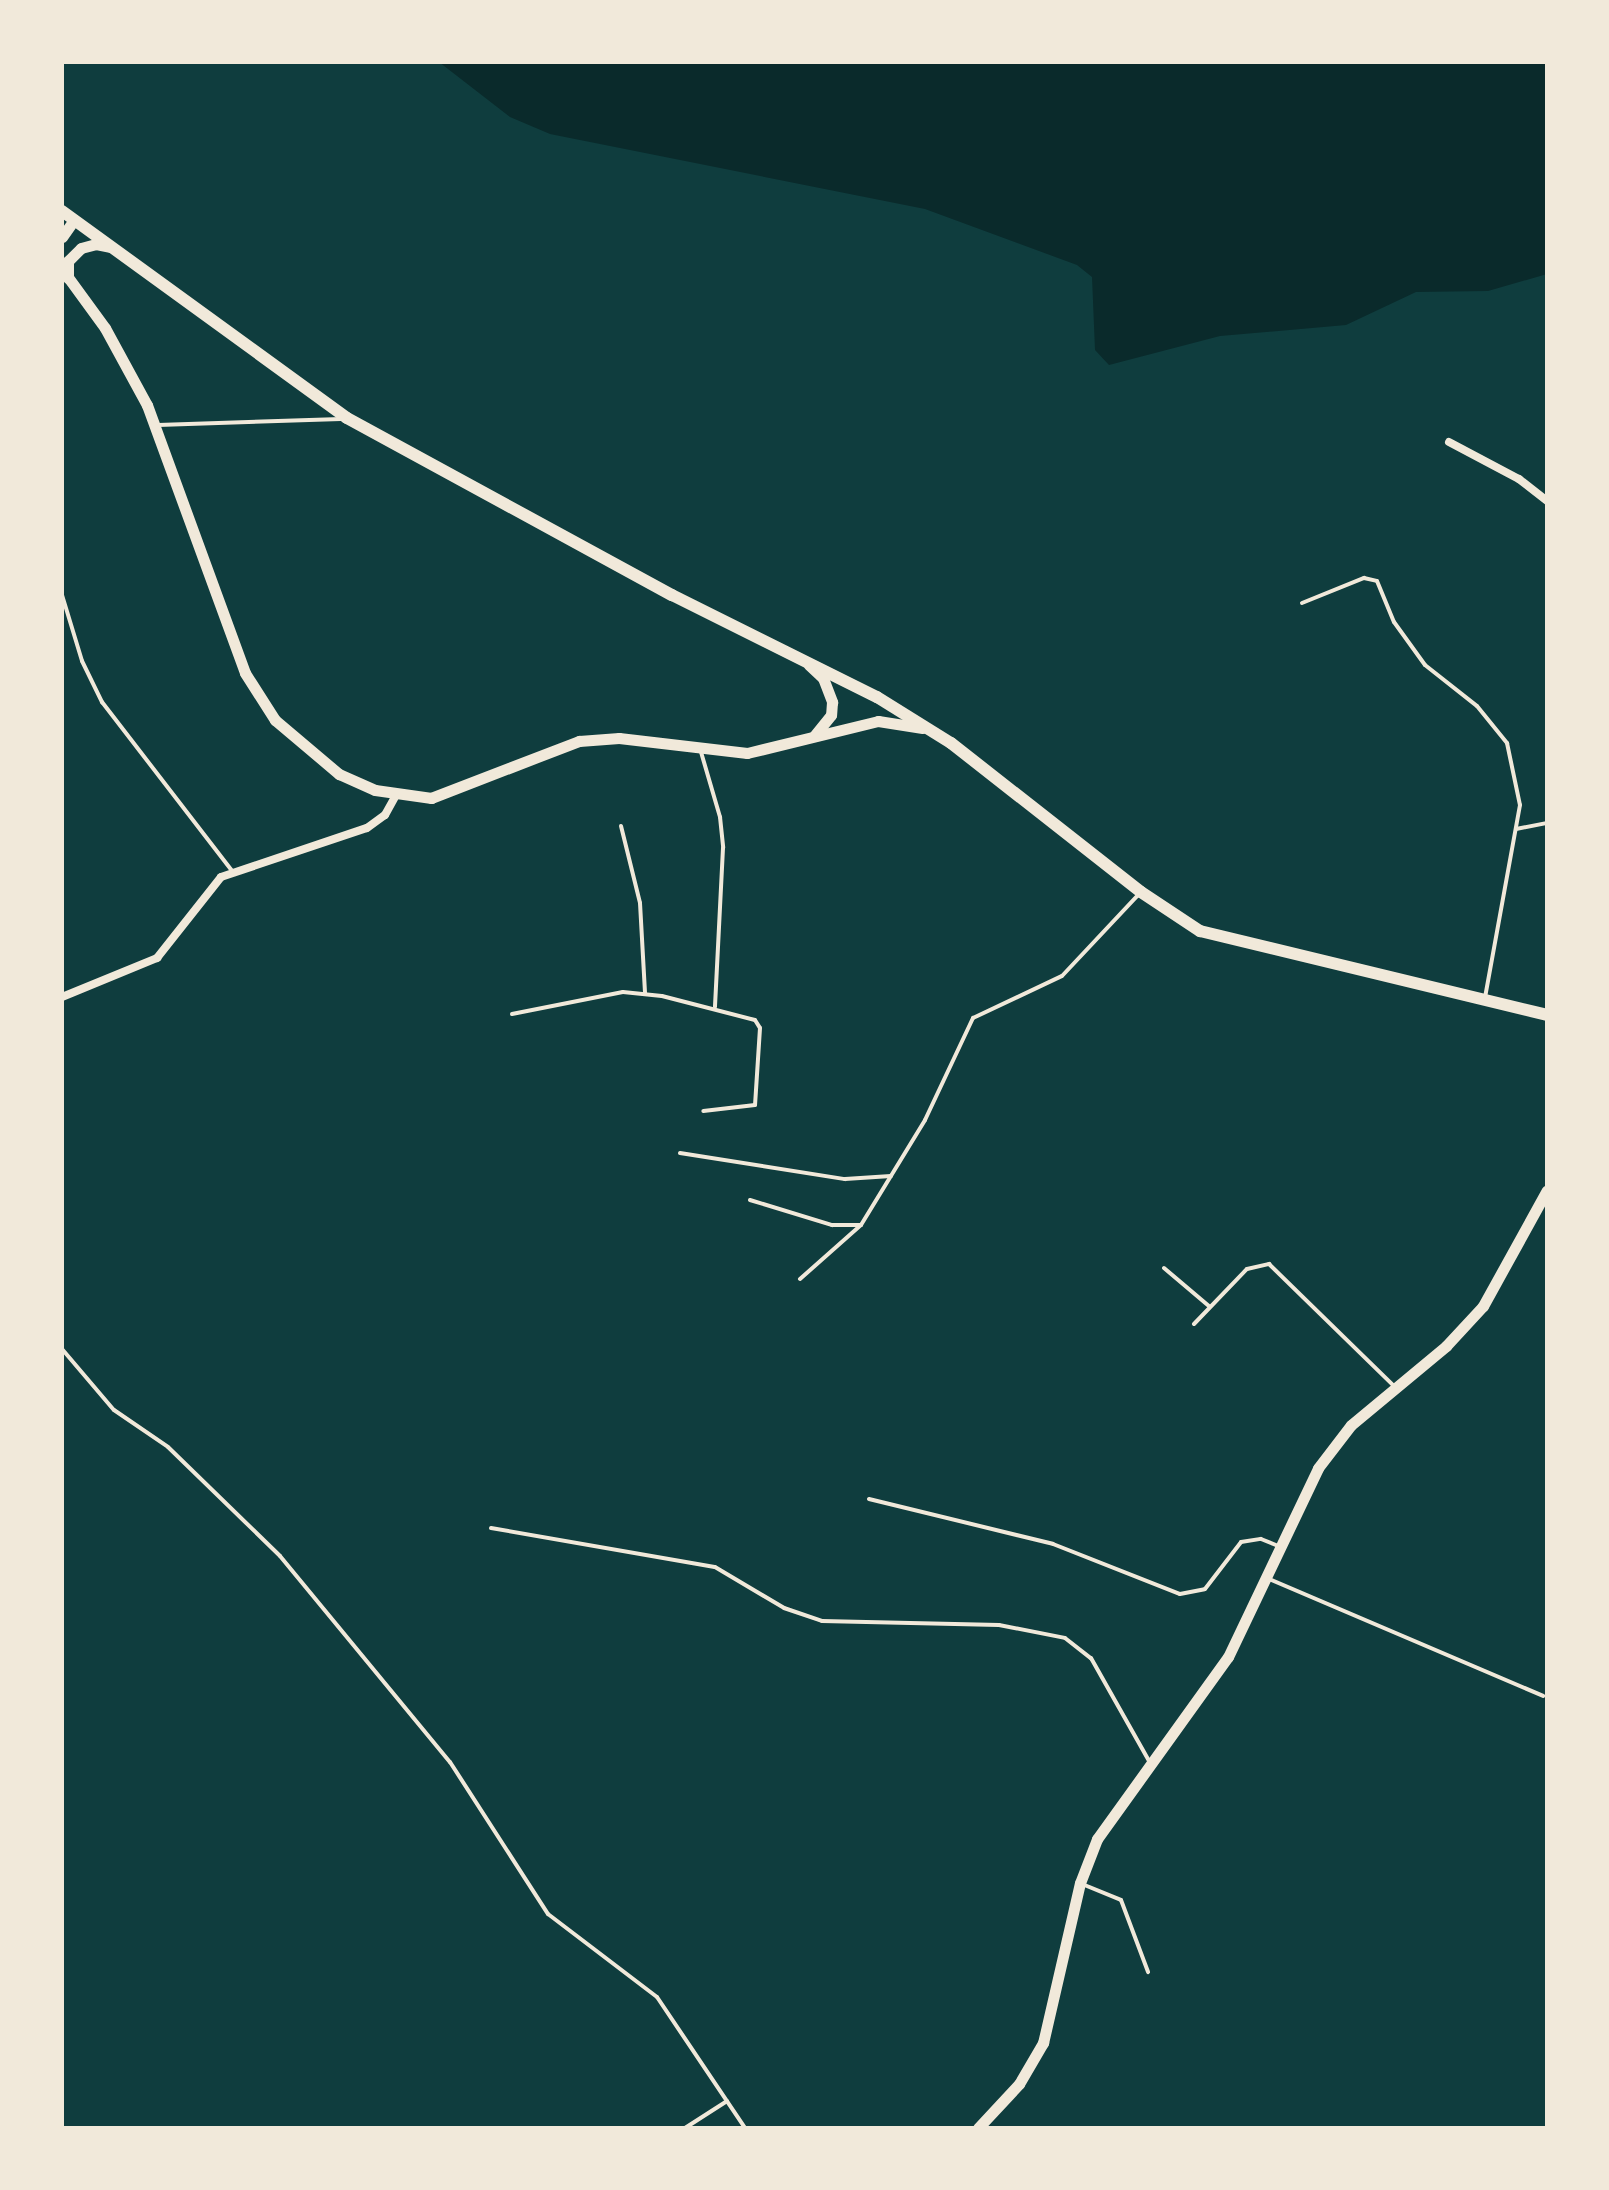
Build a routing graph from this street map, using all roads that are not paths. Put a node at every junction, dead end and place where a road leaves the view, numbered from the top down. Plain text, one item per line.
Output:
1 (62, 211) edge
2 (74, 220) junction
3 (62, 237) edge
4 (110, 247) junction
5 (64, 273) edge
6 (347, 418) junction
7 (155, 425) junction
8 (1449, 442) dead end
9 (1547, 501) edge
10 (62, 595) edge
11 (1302, 603) dead end
12 (809, 665) junction
13 (810, 739) junction
14 (951, 743) junction
15 (701, 752) junction
16 (396, 795) junction
17 (1547, 823) edge
18 (621, 826) dead end
19 (1516, 829) junction
20 (232, 871) junction
21 (1141, 892) junction
22 (645, 993) junction
23 (62, 997) edge
24 (1485, 997) junction
25 (715, 1007) junction
26 (512, 1014) dead end
27 (1547, 1014) edge
28 (703, 1111) dead end
29 (680, 1153) dead end
30 (891, 1176) junction
31 (1547, 1190) edge
32 (750, 1200) dead end
33 (861, 1225) junction
34 (1164, 1268) dead end
35 (800, 1279) dead end
36 (1210, 1307) junction
37 (1194, 1324) dead end
38 (62, 1349) edge
39 (1395, 1387) junction
40 (869, 1499) dead end
41 (491, 1528) dead end
42 (1280, 1547) junction
43 (1266, 1578) junction
44 (1543, 1696) dead end
45 (1149, 1761) junction
46 (1080, 1883) junction
47 (1148, 1972) dead end
48 (727, 2101) junction
49 (685, 2128) edge
50 (745, 2128) edge
51 (978, 2128) edge

1 - 2 main road
2 - 3 street
2 - 4 main road
4 - 5 street
4 - 6 main road
5 - 7 street
6 - 7 lane
6 - 12 main road
7 - 16 street
8 - 9 street
10 - 20 lane
11 - 19 lane
12 - 13 street
12 - 14 main road
13 - 14 street
13 - 15 street
14 - 21 main road
15 - 16 street
15 - 25 lane
16 - 20 street
17 - 19 lane
18 - 22 lane
19 - 24 lane
20 - 23 street
21 - 24 main road
21 - 30 lane
22 - 25 lane
22 - 26 lane
24 - 27 main road
25 - 28 lane
29 - 30 lane
30 - 33 lane
31 - 39 street
32 - 33 lane
33 - 35 lane
34 - 36 lane
36 - 37 lane
36 - 39 lane
38 - 48 lane
39 - 42 street
40 - 42 lane
41 - 45 lane
42 - 43 street
43 - 44 lane
43 - 45 street
45 - 46 street
46 - 47 lane
46 - 51 street
48 - 49 lane
48 - 50 lane

